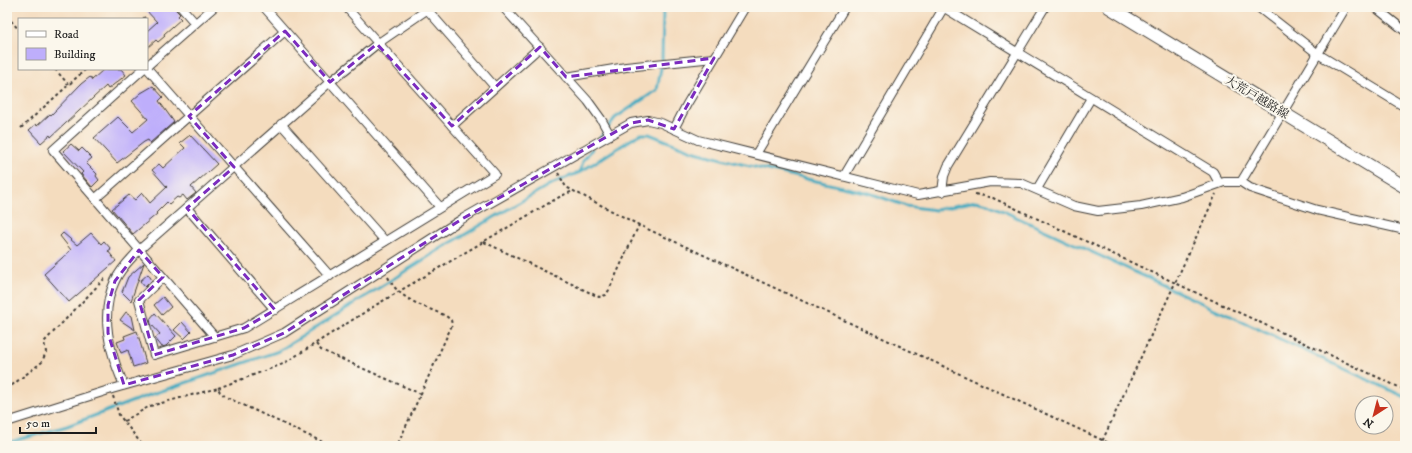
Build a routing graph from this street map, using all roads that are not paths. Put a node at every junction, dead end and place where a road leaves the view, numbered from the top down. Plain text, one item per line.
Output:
1 (181, 7) edge
2 (214, 7) edge
3 (264, 7) edge
4 (346, 7) edge
5 (503, 7) edge
6 (745, 7) edge
7 (845, 7) edge
8 (943, 7) edge
9 (1045, 7) edge
10 (1109, 7) edge
11 (1258, 7) edge
12 (1346, 7) edge
13 (1375, 7) edge
14 (428, 8) edge
15 (195, 23) junction
16 (285, 31) junction
17 (1405, 31) edge
18 (377, 44) junction
19 (540, 47) junction
20 (1017, 53) junction
21 (1318, 54) junction
22 (714, 58) junction
23 (148, 66) edge
24 (148, 68) edge
25 (143, 70) edge
26 (566, 77) junction
27 (330, 82) junction
28 (495, 87) junction
29 (1091, 98) junction
30 (1405, 106) edge
31 (1283, 112) junction
32 (189, 116) junction
33 (281, 124) junction
34 (452, 126) junction
35 (674, 129) junction
36 (610, 135) junction
37 (756, 154) junction
38 (234, 167) junction
39 (844, 176) junction
40 (1241, 182) junction
41 (1219, 183) junction
42 (1405, 187) edge
43 (1037, 189) junction
44 (942, 192) junction
45 (95, 199) junction
46 (440, 207) junction
47 (187, 208) junction
48 (1405, 230) edge
49 (385, 241) junction
50 (139, 250) junction
51 (330, 276) junction
52 (163, 277) junction
53 (276, 310) junction
54 (215, 337) junction
55 (124, 385) junction
56 (7, 422) edge

1 - 15 street
2 - 15 street
3 - 16 street
4 - 18 street
5 - 19 street
6 - 22 street
7 - 37 street
8 - 20 street
8 - 39 street
9 - 20 street
10 - 31 main road, 大荒戸越路線
11 - 21 street
12 - 21 street
13 - 17 street
14 - 18 street
14 - 28 street
15 - 23 street
16 - 27 street
16 - 32 street
18 - 27 street
18 - 34 street
19 - 26 street
19 - 28 street
20 - 29 street
20 - 44 street
21 - 30 street
21 - 31 street
22 - 26 street
22 - 35 street
24 - 32 street
25 - 45 street
26 - 36 street
27 - 33 street
27 - 46 street
28 - 34 street
29 - 41 street
29 - 43 street
31 - 40 street
31 - 42 main road, 大荒戸越路線
32 - 38 street
32 - 45 street
33 - 38 street
33 - 49 street
34 - 46 street
35 - 36 street
35 - 37 street
36 - 55 street
37 - 39 street
38 - 47 street
38 - 51 street
39 - 44 street
40 - 41 street
40 - 48 street
41 - 43 street
43 - 44 street
45 - 50 street
46 - 49 street
47 - 50 street
47 - 53 street
49 - 51 street
50 - 52 street
50 - 55 street
51 - 53 street
52 - 54 street
52 - 54 street
53 - 54 street
55 - 56 street

